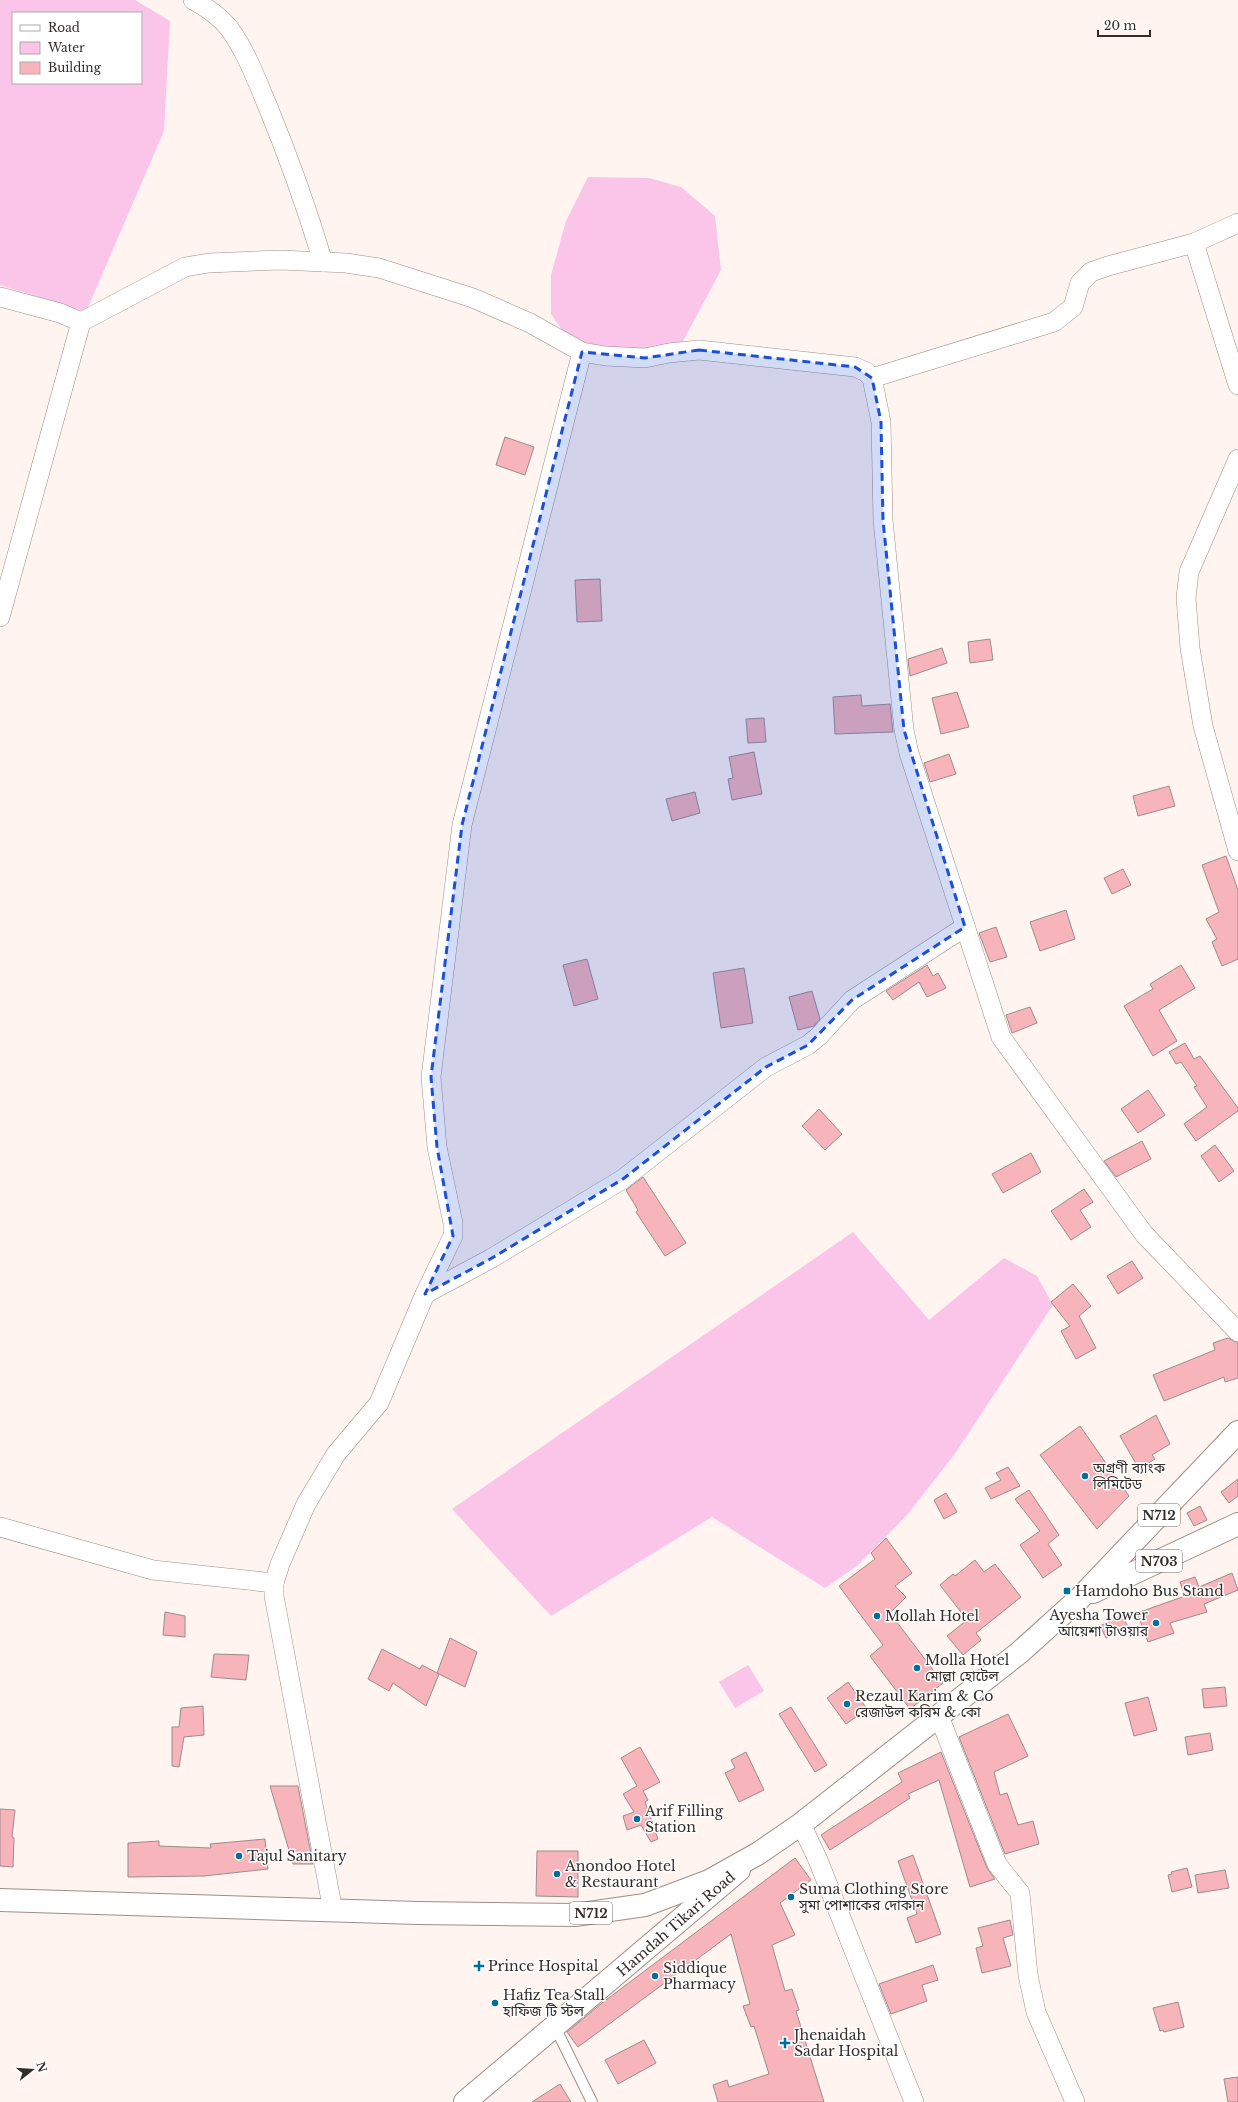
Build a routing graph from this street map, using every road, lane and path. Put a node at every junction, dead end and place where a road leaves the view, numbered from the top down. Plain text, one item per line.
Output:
1 (193, 0) edge
2 (1238, 223) edge
3 (1194, 243) junction
4 (323, 262) junction
5 (0, 297) edge
6 (81, 322) junction
7 (582, 352) junction
8 (872, 378) junction
9 (1238, 385) edge
10 (1238, 459) edge
11 (0, 616) edge
12 (1238, 851) edge
13 (965, 927) junction
14 (425, 1294) junction
15 (1238, 1332) edge
16 (1238, 1432) edge
17 (1238, 1524) edge
18 (0, 1527) edge
19 (274, 1583) junction
20 (1080, 1598) junction
21 (939, 1716) junction
22 (801, 1824) junction
23 (759, 1853) junction
24 (0, 1900) edge
25 (333, 1911) junction
26 (555, 2027) junction
27 (465, 2102) edge
28 (592, 2102) edge
29 (914, 2102) edge
30 (1075, 2102) edge

1 - 4 street
2 - 3 street
3 - 8 street
3 - 9 street
4 - 6 street
4 - 7 street
5 - 6 street
6 - 11 street
7 - 8 street
7 - 14 street
8 - 13 street
10 - 12 street
13 - 14 street
13 - 15 street
14 - 19 street
16 - 20 main road, N712
17 - 20 main road, N703
18 - 19 street
19 - 25 street
20 - 21 main road, N712
21 - 22 main road, N712
21 - 30 street
22 - 23 main road, N712
22 - 29 street
23 - 25 main road, N712
23 - 26 main road, Hamdah Tikari Road
24 - 25 main road, N712
26 - 27 main road, Hamdah Tikari Road
26 - 28 lane

